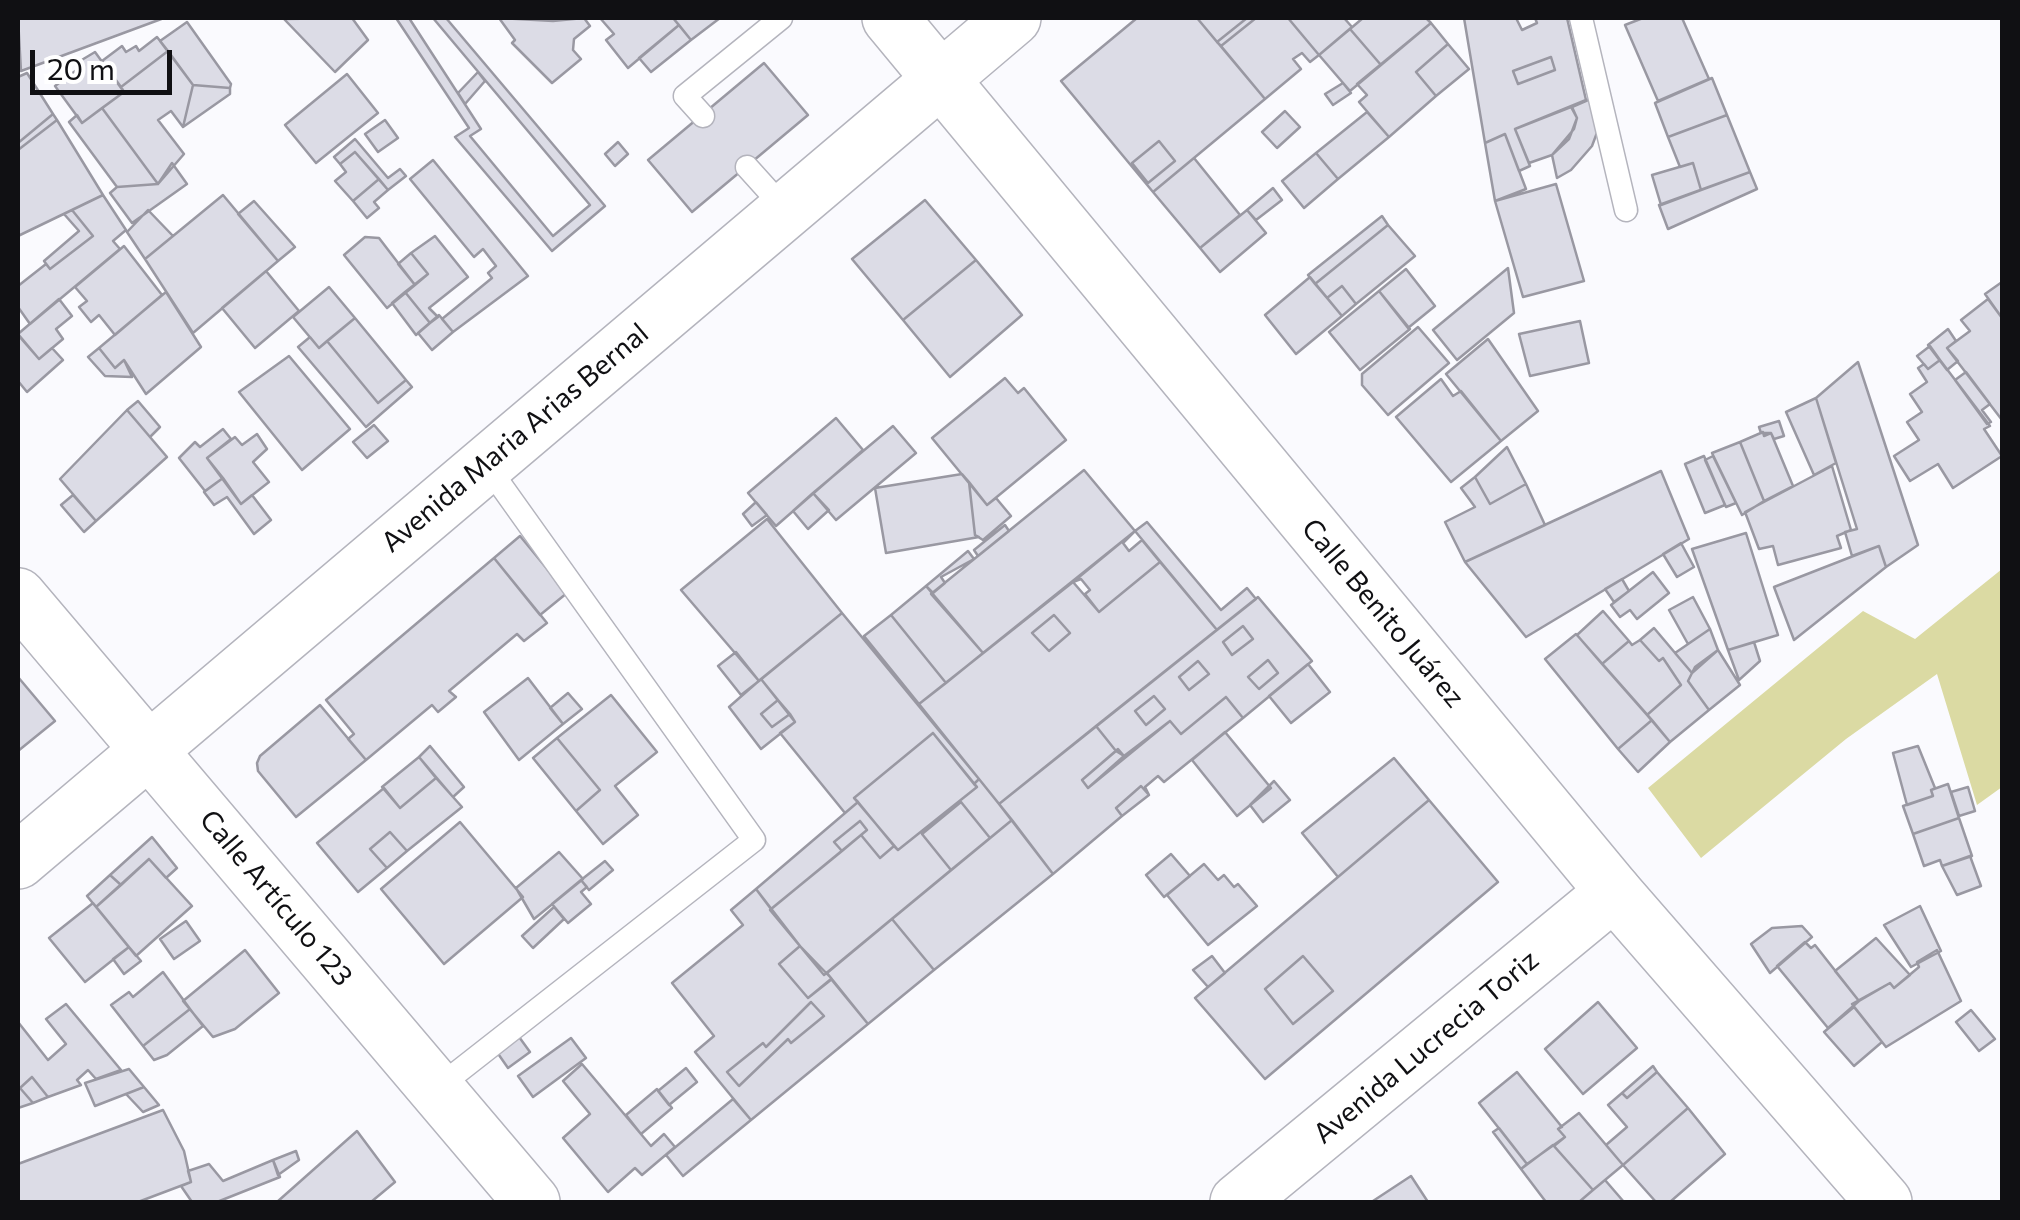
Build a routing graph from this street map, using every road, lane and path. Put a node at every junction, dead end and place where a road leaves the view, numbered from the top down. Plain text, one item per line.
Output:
1 (781, 18) edge
2 (890, 18) edge
3 (1013, 18) edge
4 (1582, 18) edge
5 (940, 80) junction
6 (703, 116) dead end
7 (746, 166) dead end
8 (784, 208) junction
9 (1626, 210) dead end
10 (485, 463) junction
11 (18, 596) edge
12 (150, 748) junction
13 (18, 860) edge
14 (1614, 892) junction
15 (436, 1089) junction
16 (532, 1202) edge
17 (1238, 1202) edge
18 (1884, 1202) edge

1 - 6 lane
2 - 5 street, Calle Benito Juárez
3 - 5 street, Avenida Maria Arias Bernal
4 - 9 lane
5 - 8 street, Avenida Maria Arias Bernal
5 - 14 street, Calle Benito Juárez
7 - 8 lane
8 - 10 street, Avenida Maria Arias Bernal
10 - 12 street, Avenida Maria Arias Bernal
10 - 15 lane
11 - 12 street, Calle Artículo 123
12 - 13 street, Avenida Maria Arias Bernal
12 - 15 street, Calle Artículo 123
14 - 17 street, Avenida Lucrecia Toriz
14 - 18 street, Calle Benito Juárez
15 - 16 street, Calle Artículo 123

